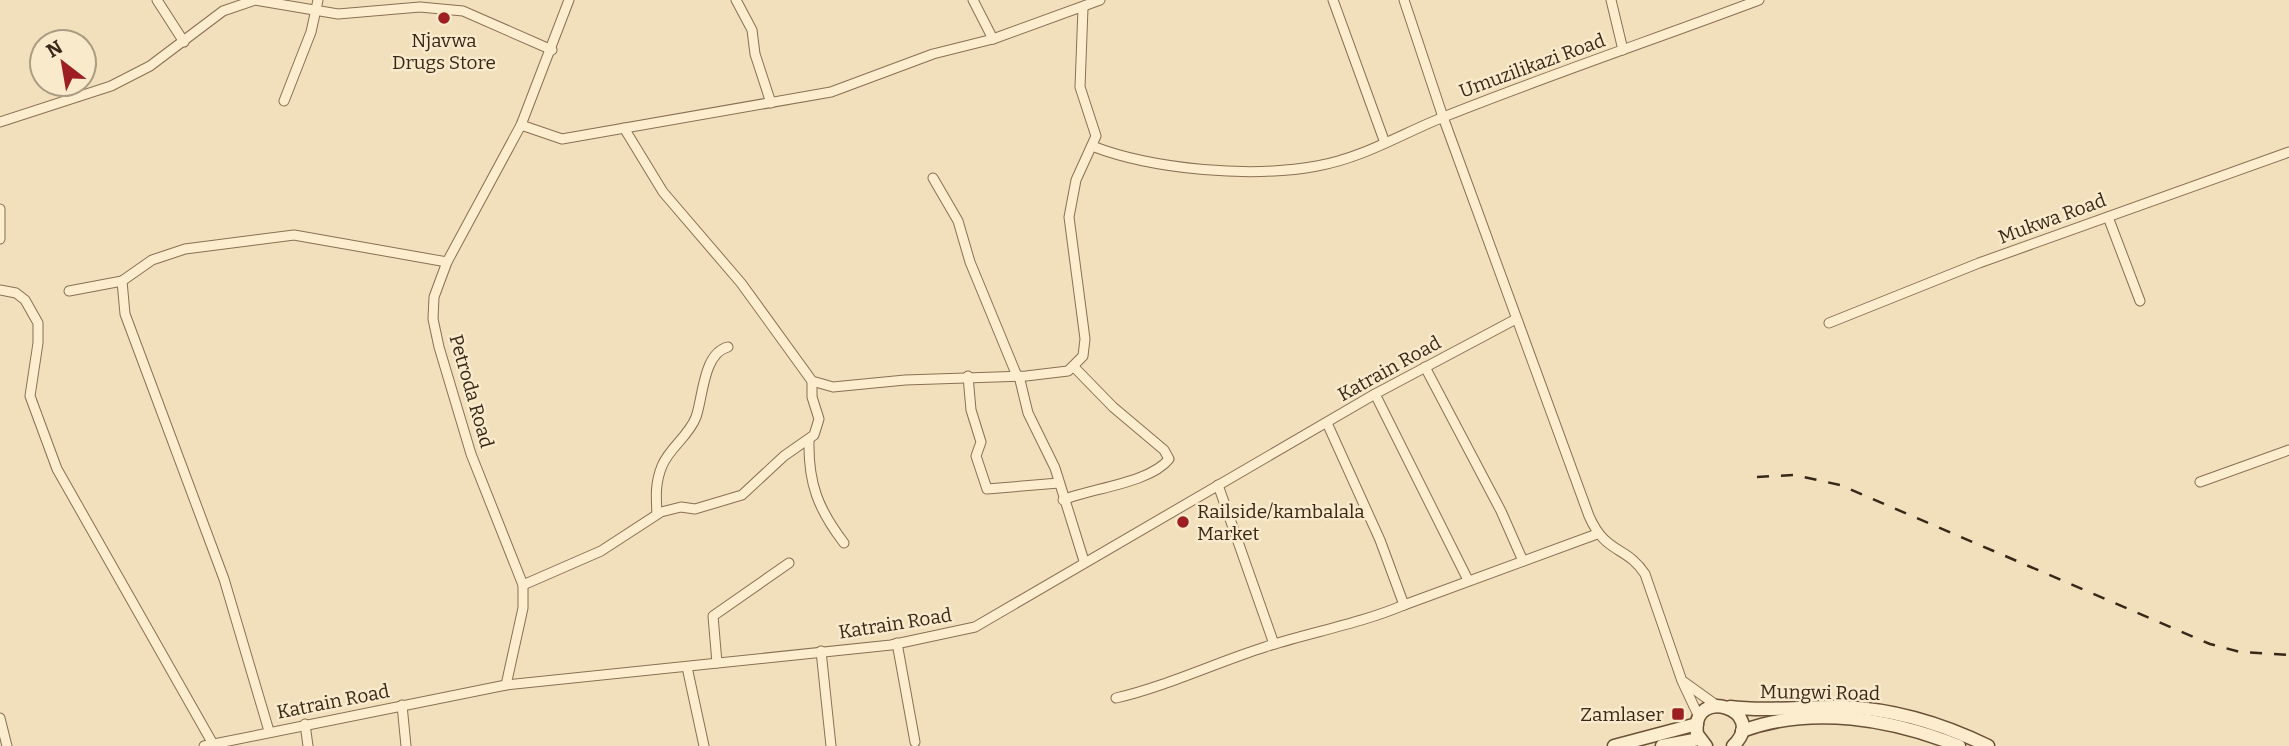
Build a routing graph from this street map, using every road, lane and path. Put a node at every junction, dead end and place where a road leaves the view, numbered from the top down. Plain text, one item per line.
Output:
1 (157, 0) edge
2 (318, 0) edge
3 (569, 0) edge
4 (736, 0) edge
5 (973, 0) edge
6 (1100, 0) edge
7 (1333, 0) edge
8 (1404, 0) edge
9 (1611, 0) edge
10 (1759, 0) edge
11 (1083, 8) junction
12 (315, 12) junction
13 (993, 39) junction
14 (184, 42) junction
15 (552, 50) junction
16 (1623, 50) junction
17 (284, 101) dead end
18 (771, 103) junction
19 (1443, 117) junction
20 (0, 122) edge
21 (522, 125) junction
22 (624, 128) junction
23 (1385, 143) junction
24 (1092, 146) junction
25 (2289, 152) edge
26 (933, 178) dead end
27 (0, 209) edge
28 (2108, 217) junction
29 (0, 239) edge
30 (447, 262) junction
31 (122, 281) junction
32 (0, 290) edge
33 (69, 291) dead end
34 (2140, 301) dead end
35 (1516, 319) junction
36 (1829, 323) dead end
37 (728, 347) dead end
38 (1074, 367) junction
39 (1425, 367) junction
40 (968, 376) junction
41 (1018, 376) junction
42 (812, 381) junction
43 (1374, 394) junction
44 (1326, 423) junction
45 (809, 440) junction
46 (2289, 450) edge
47 (2200, 482) dead end
48 (1059, 483) junction
49 (1218, 485) junction
50 (1063, 500) junction
51 (657, 514) junction
52 (1597, 534) junction
53 (844, 542) dead end
54 (1084, 561) junction
55 (1523, 561) junction
56 (789, 564) dead end
57 (1468, 580) junction
58 (523, 585) junction
59 (1404, 605) junction
60 (897, 643) junction
61 (1274, 644) junction
62 (821, 652) junction
63 (717, 663) junction
64 (687, 667) junction
65 (1682, 681) junction
66 (506, 685) junction
67 (1116, 698) dead end
68 (402, 705) junction
69 (1716, 705) junction
70 (1730, 708) junction
71 (0, 718) edge
72 (1698, 720) junction
73 (305, 724) junction
74 (269, 731) junction
75 (1740, 740) edge
76 (915, 742) dead end
77 (1702, 743) edge
78 (209, 745) edge
79 (7, 746) edge
80 (308, 746) edge
81 (406, 746) edge
82 (704, 746) edge
83 (831, 746) edge
84 (1614, 746) edge
85 (1662, 746) edge
86 (1959, 746) edge
87 (1988, 746) edge

1 - 14 street
2 - 12 street
3 - 15 street, Petroda Road
4 - 18 street
5 - 13 street
6 - 11 street
7 - 23 street
8 - 19 street
9 - 16 street
10 - 16 street, Umuzilikazi Road
11 - 13 street
11 - 24 street
12 - 14 street
12 - 15 street
12 - 17 street
13 - 18 street
14 - 20 street
15 - 21 street, Petroda Road
16 - 19 street, Umuzilikazi Road
18 - 22 street
19 - 23 street, Umuzilikazi Road
19 - 35 street
21 - 22 street
21 - 30 street, Petroda Road
22 - 42 street
23 - 24 street, Umuzilikazi Road
24 - 38 street
25 - 28 street, Mukwa Road
26 - 41 street
27 - 29 street
28 - 34 street
28 - 36 street, Mukwa Road
30 - 31 street
30 - 58 street, Petroda Road
31 - 33 street
31 - 74 street
32 - 78 street
35 - 39 street, Katrain Road
35 - 52 street
37 - 51 street
38 - 41 street
38 - 50 street
39 - 43 street, Katrain Road
39 - 55 street
40 - 41 street
40 - 42 street
40 - 48 street
41 - 48 street
42 - 45 street
43 - 44 street, Katrain Road
43 - 57 street
44 - 49 street, Katrain Road
44 - 59 street
45 - 51 street
45 - 53 street
46 - 47 street
48 - 50 street
49 - 54 street, Katrain Road
49 - 61 street
50 - 54 street
51 - 58 street
52 - 55 street
52 - 65 street
54 - 60 street, Katrain Road
55 - 57 street
56 - 63 street
57 - 59 street
58 - 66 street, Petroda Road
59 - 61 street
60 - 62 street, Katrain Road
60 - 76 street
61 - 67 street
62 - 63 street, Katrain Road
62 - 83 street
63 - 64 street, Katrain Road
64 - 66 street, Katrain Road
64 - 82 street
65 - 69 street
65 - 72 street
66 - 68 street, Katrain Road
68 - 73 street, Katrain Road
68 - 81 street
69 - 70 main road, Mungwi Road
69 - 72 main road
70 - 75 main road
70 - 87 main road, Mungwi Road
71 - 79 street
72 - 77 main road
72 - 84 main road
73 - 74 street, Katrain Road
73 - 80 street
74 - 78 street, Katrain Road
75 - 86 main road, Mungwi Road
77 - 85 main road

